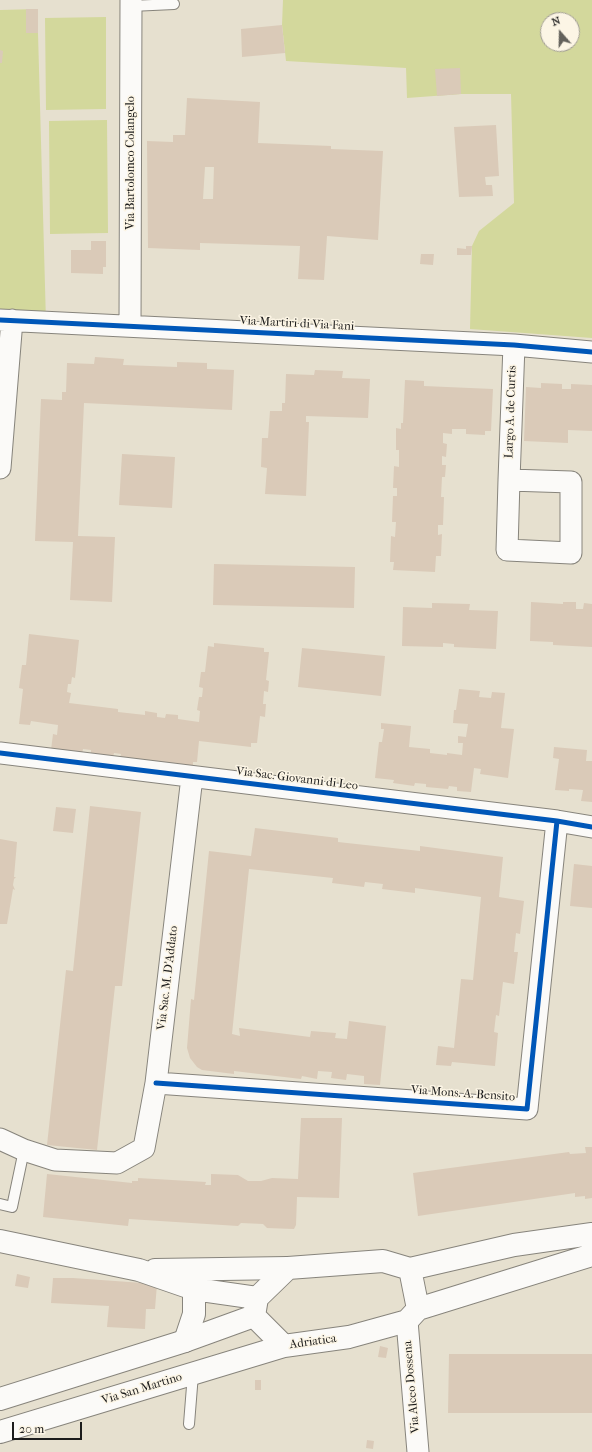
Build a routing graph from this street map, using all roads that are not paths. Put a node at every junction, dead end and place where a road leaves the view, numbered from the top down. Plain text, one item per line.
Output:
1 (131, 3) edge
2 (174, 4) dead end
3 (6, 320) edge
4 (130, 326) junction
5 (514, 345) junction
6 (592, 352) edge
7 (0, 468) edge
8 (509, 480) junction
9 (0, 753) edge
10 (192, 777) junction
11 (557, 821) junction
12 (592, 827) edge
13 (156, 1083) junction
14 (0, 1139) edge
15 (24, 1150) junction
16 (0, 1204) edge
17 (592, 1234) edge
18 (0, 1241) edge
19 (592, 1255) edge
20 (288, 1268) junction
21 (410, 1269) junction
22 (139, 1270) junction
23 (194, 1289) junction
24 (256, 1307) junction
25 (412, 1315) junction
26 (185, 1341) junction
27 (284, 1346) junction
28 (193, 1374) junction
29 (0, 1399) edge
30 (189, 1424) dead end
31 (0, 1432) edge
32 (418, 1452) edge

1 - 2 lane
1 - 4 street, Via Bartolomeo Colangelo
3 - 4 street, Via Martiri di Via Fani
3 - 7 street
4 - 5 street, Via Martiri di Via Fani
5 - 6 street, Via Martiri di Via Fani
5 - 8 street, Largo A. de Curtis
8 - 8 street, Largo A. de Curtis
9 - 10 street, Via Sac. Giovanni di Leo
10 - 11 street, Via Sac. Giovanni di Leo
10 - 13 street, Via Sac. M. D'Addato
11 - 12 street, Via Sac. Giovanni di Leo
11 - 13 street, Via Mons. A. Bensito
13 - 15 street, Via Sac. M. D'Addato
14 - 15 street
15 - 16 lane
17 - 21 main road
18 - 22 main road
19 - 25 main road, Adriatica
20 - 21 main road
20 - 22 main road
20 - 24 main road
21 - 25 main road
22 - 23 main road
23 - 24 main road
23 - 26 main road
24 - 26 main road
24 - 27 main road, Adriatica
25 - 27 main road, Adriatica
25 - 32 street, Via Alceo Dossena
26 - 29 main road
27 - 28 main road, Via San Martino
28 - 30 lane
28 - 31 main road, Via San Martino

